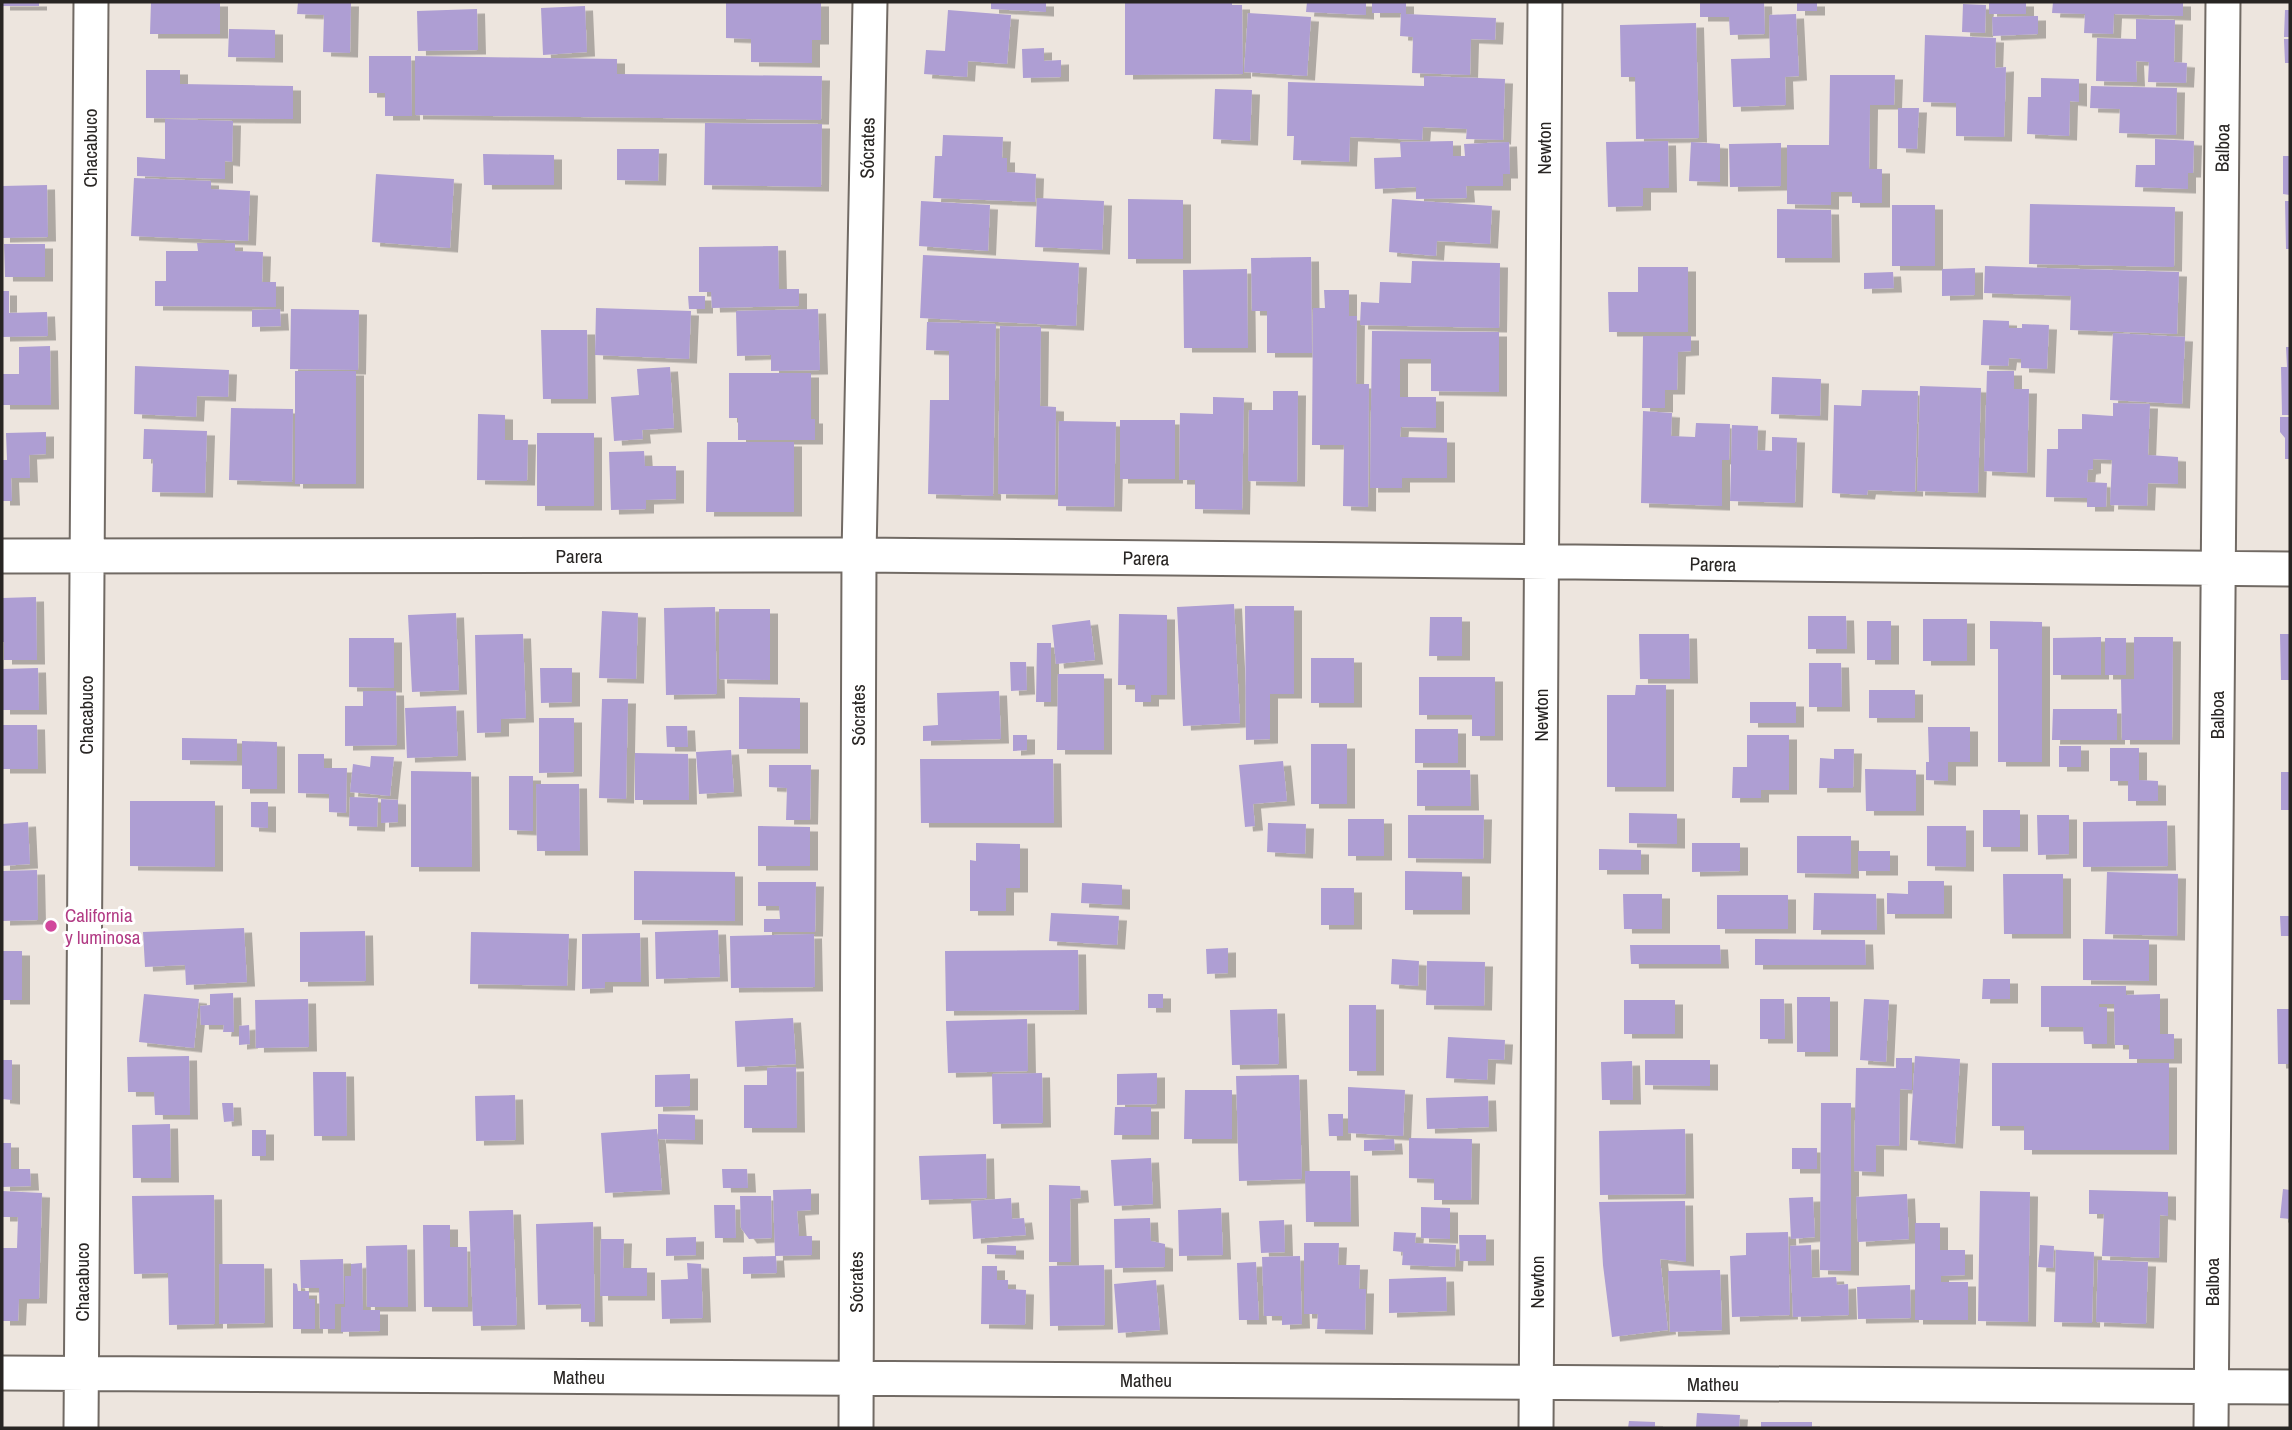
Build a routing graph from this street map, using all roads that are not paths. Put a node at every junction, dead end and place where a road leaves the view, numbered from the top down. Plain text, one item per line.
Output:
1 (91, 2) edge
2 (870, 2) edge
3 (1545, 2) edge
4 (2223, 2) edge
5 (859, 555) junction
6 (2, 556) edge
7 (87, 556) junction
8 (1542, 562) junction
9 (2218, 569) junction
10 (2290, 569) edge
11 (2, 1373) edge
12 (81, 1374) junction
13 (856, 1379) junction
14 (1536, 1383) junction
15 (2211, 1387) junction
16 (2290, 1387) edge
17 (80, 1428) edge
18 (856, 1428) edge
19 (1536, 1428) edge
20 (2211, 1428) edge

1 - 7 street, Chacabuco
2 - 5 street, Sócrates
3 - 8 street, Newton
4 - 9 street, Balboa
5 - 7 street, Parera
5 - 8 street, Parera
5 - 13 street, Sócrates
6 - 7 street, Parera
7 - 12 street, Chacabuco
8 - 9 street, Parera
8 - 14 street, Newton
9 - 10 street, Parera
9 - 15 street, Balboa
11 - 12 street, Matheu
12 - 13 street, Matheu
12 - 17 street, Chacabuco
13 - 14 street, Matheu
13 - 18 street, Sócrates
14 - 15 street, Matheu
14 - 19 street, Newton
15 - 16 street, Matheu
15 - 20 street, Balboa

